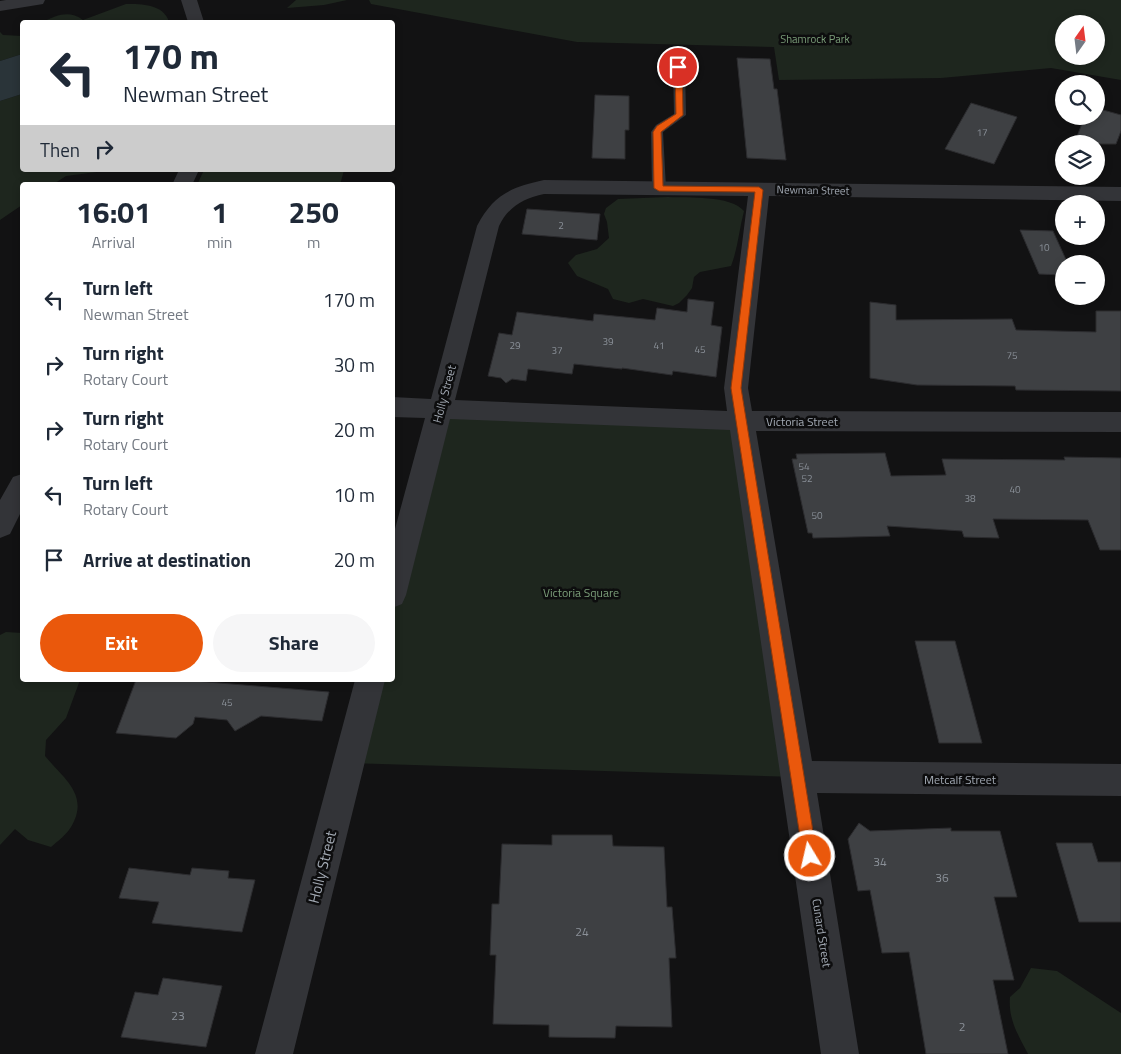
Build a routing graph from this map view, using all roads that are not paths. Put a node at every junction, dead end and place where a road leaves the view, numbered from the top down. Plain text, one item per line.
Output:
1 (37, 0) edge
2 (189, 0) edge
3 (0, 6) edge
4 (195, 20) edge
5 (678, 67) dead end
6 (659, 188) junction
7 (759, 190) junction
8 (1121, 194) edge
9 (508, 200) joint
10 (395, 407) edge
11 (440, 409) junction
12 (741, 421) junction
13 (1121, 422) edge
14 (20, 489) edge
15 (0, 526) edge
16 (395, 583) edge
17 (369, 682) edge
18 (798, 777) junction
19 (1121, 780) edge
20 (274, 1054) edge
21 (840, 1054) edge

1 - 3 street
2 - 4 street
5 - 6 lane
6 - 7 street, Newman Street
6 - 9 street, Newman Street
7 - 8 street, Newman Street
7 - 12 street, Cunard Street
9 - 11 street, Holly Street
10 - 11 street, Victoria Street
11 - 12 street, Victoria Street
11 - 16 street, Holly Street
12 - 13 street, Victoria Street
12 - 18 street, Cunard Street
14 - 15 street
17 - 20 street, Holly Street
18 - 19 street, Metcalf Street
18 - 21 street, Cunard Street

